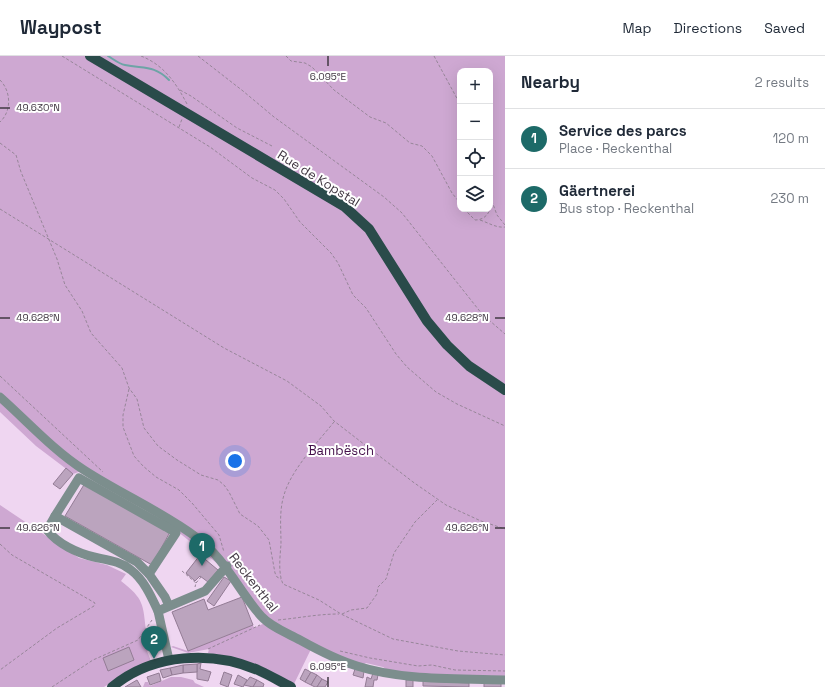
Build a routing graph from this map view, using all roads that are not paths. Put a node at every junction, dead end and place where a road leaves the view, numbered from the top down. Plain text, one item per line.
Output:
1 (90, 56) edge
2 (505, 390) edge
3 (0, 396) edge
4 (82, 474) junction
5 (55, 516) junction
6 (156, 516) junction
7 (226, 566) junction
8 (149, 574) junction
9 (169, 606) junction
10 (158, 611) junction
11 (169, 660) junction
12 (505, 680) edge
13 (112, 687) edge
14 (290, 687) edge

1 - 2 main road, Rue de Kopstal
3 - 4 street, Reckenthal
4 - 5 street
4 - 6 street, Reckenthal
5 - 8 street
5 - 10 street
6 - 7 street, Reckenthal
6 - 8 street
7 - 9 street
7 - 12 street, Reckenthal
8 - 9 street
9 - 10 street
10 - 11 street
11 - 13 main road
11 - 14 main road

